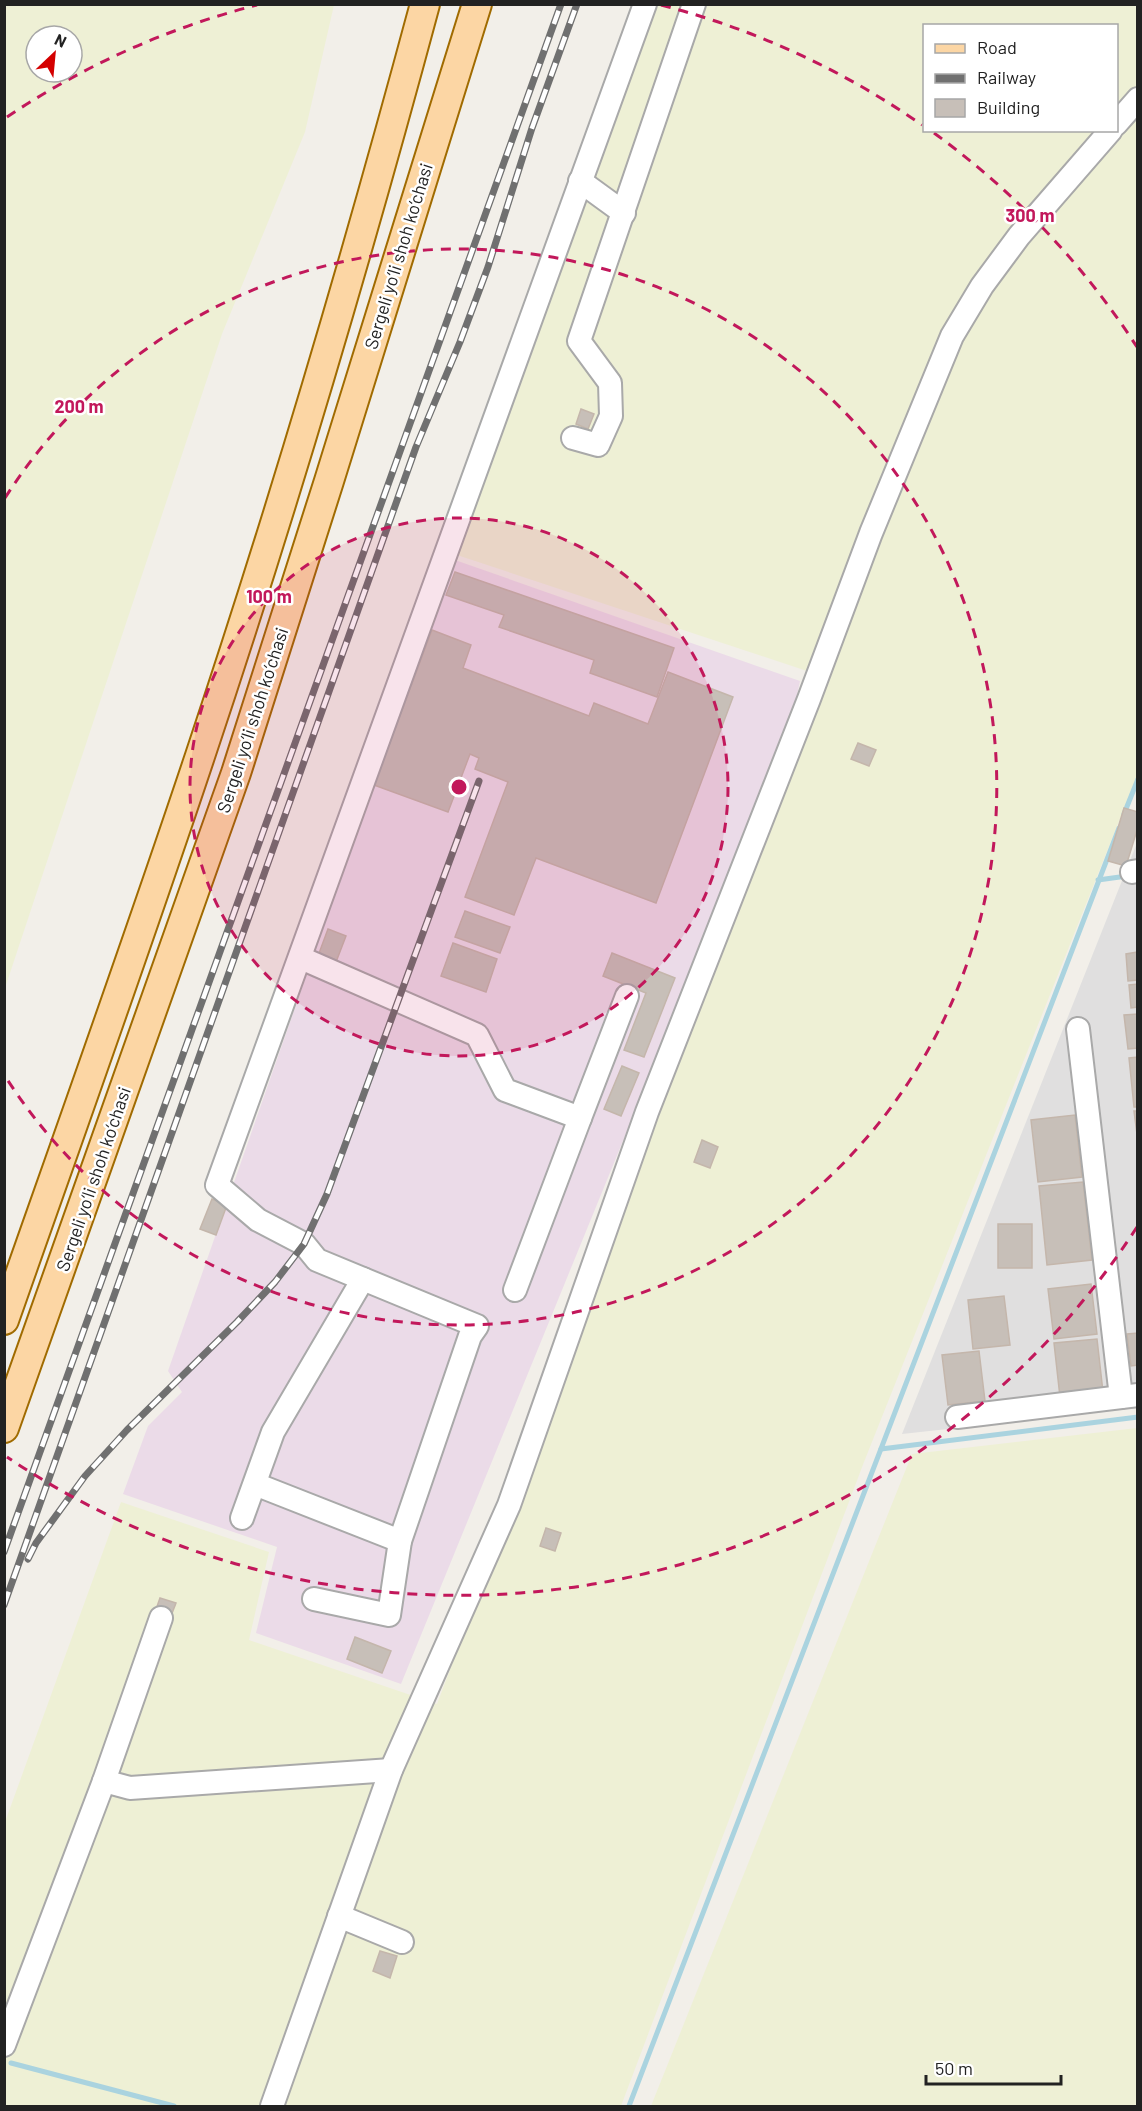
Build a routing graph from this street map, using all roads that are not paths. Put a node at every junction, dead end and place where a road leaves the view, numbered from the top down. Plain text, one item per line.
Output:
1 (425, 4) edge
2 (477, 4) edge
3 (645, 4) edge
4 (694, 4) edge
5 (1137, 99) edge
6 (1118, 122) edge
7 (1109, 132) edge
8 (580, 181) junction
9 (624, 213) junction
10 (573, 438) dead end
11 (301, 958) junction
12 (627, 996) dead end
13 (1078, 1029) dead end
14 (580, 1118) junction
15 (363, 1279) junction
16 (515, 1290) dead end
17 (4, 1320) edge
18 (1129, 1396) edge
19 (957, 1417) dead end
20 (4, 1428) edge
21 (255, 1484) junction
22 (242, 1518) dead end
23 (400, 1542) junction
24 (314, 1599) dead end
25 (161, 1618) dead end
26 (391, 1770) junction
27 (104, 1781) junction
28 (339, 1916) junction
29 (402, 1942) dead end
30 (4, 2045) edge
31 (272, 2106) edge

1 - 17 main road, Sergeli yo‘li shoh ko‘chasi
2 - 20 main road, Sergeli yo‘li shoh ko‘chasi
3 - 8 street
4 - 9 street
5 - 6 street
7 - 26 street
8 - 9 street
8 - 11 street
9 - 10 street
11 - 14 street
11 - 15 street
12 - 14 street
13 - 18 street
14 - 16 street
15 - 21 street
15 - 23 street
18 - 19 street
21 - 22 street
21 - 23 street
23 - 24 street
25 - 27 street
26 - 27 street
26 - 28 street
27 - 30 street
28 - 29 street
28 - 31 street

